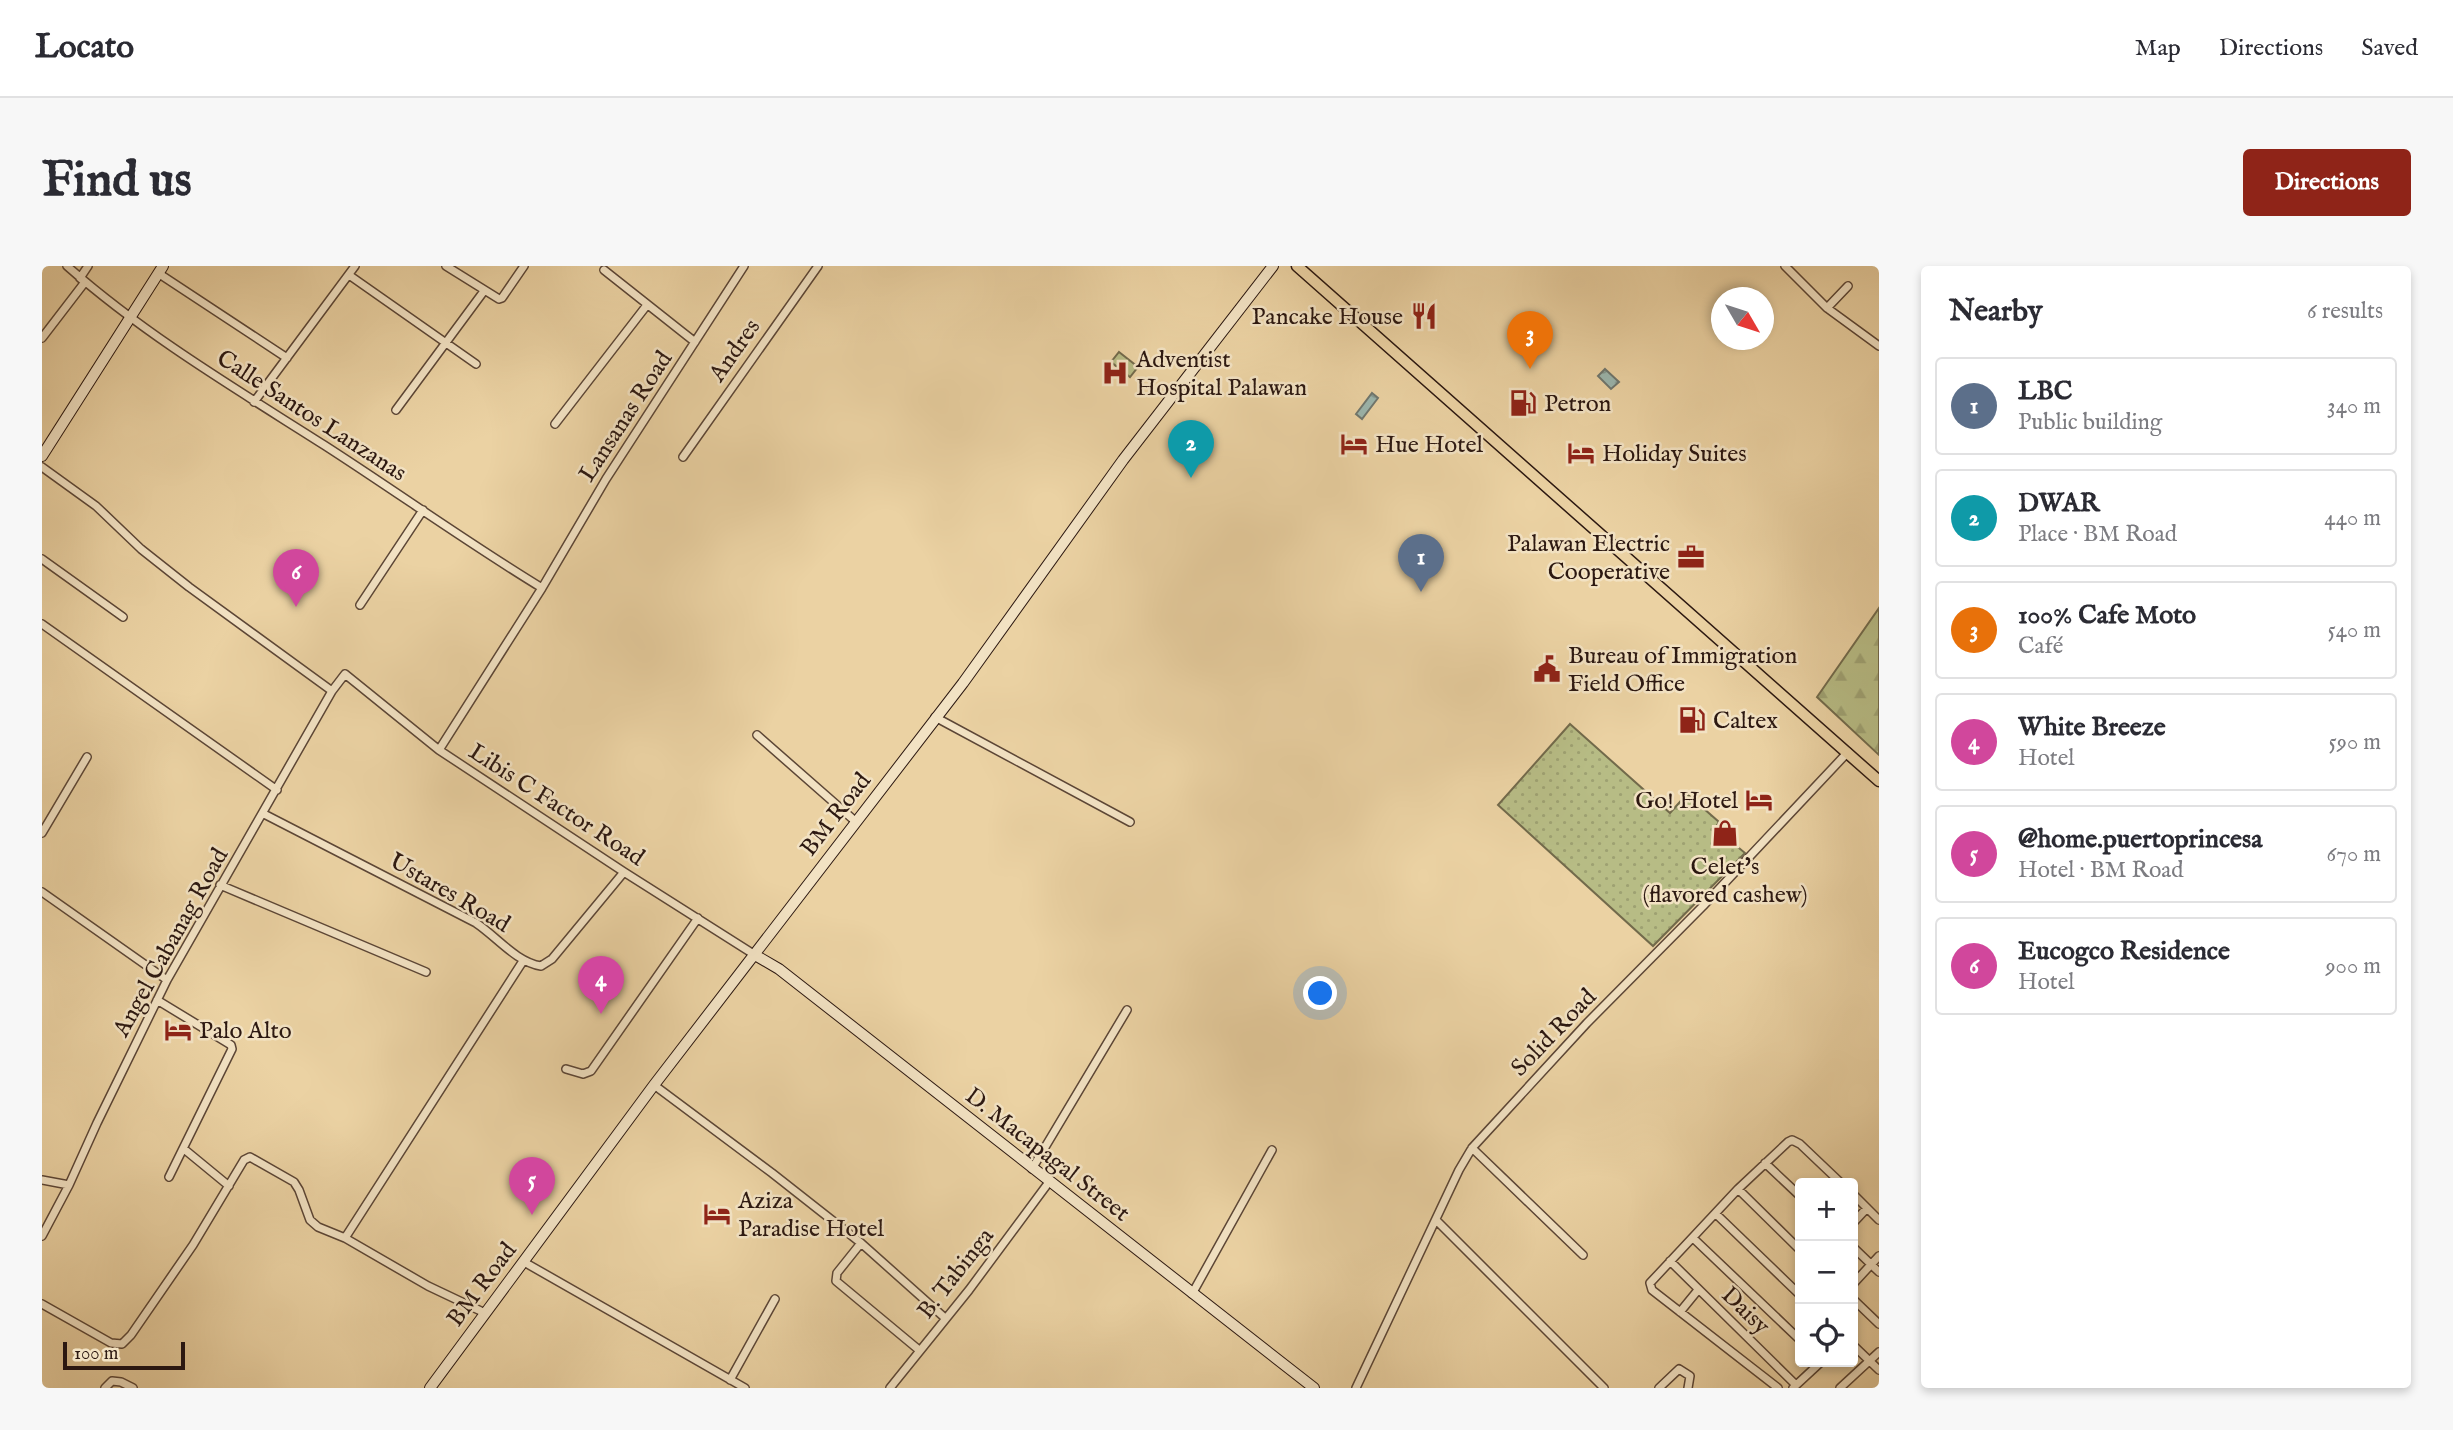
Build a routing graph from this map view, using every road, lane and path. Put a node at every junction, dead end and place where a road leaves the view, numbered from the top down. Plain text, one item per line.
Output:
1 (66, 266) edge
2 (88, 266) edge
3 (446, 266) edge
4 (524, 266) edge
5 (744, 266) edge
6 (818, 266) edge
7 (1273, 266) edge
8 (1297, 266) edge
9 (1787, 267) edge
10 (352, 269) edge
11 (160, 270) edge
12 (604, 270) dead end
13 (83, 280) junction
14 (1848, 286) dead end
15 (484, 291) junction
16 (648, 305) junction
17 (1827, 308) junction
18 (130, 317) junction
19 (42, 338) edge
20 (695, 342) junction
21 (445, 344) junction
22 (1879, 346) edge
23 (287, 358) junction
24 (476, 364) dead end
25 (254, 402) junction
26 (396, 410) dead end
27 (555, 424) dead end
28 (42, 456) edge
29 (683, 457) dead end
30 (42, 467) edge
31 (423, 510) junction
32 (42, 559) edge
33 (542, 588) junction
34 (360, 606) dead end
35 (123, 617) dead end
36 (42, 624) edge
37 (345, 674) joint
38 (332, 691) junction
39 (935, 717) junction
40 (757, 735) dead end
41 (439, 750) junction
42 (1848, 752) junction
43 (87, 757) dead end
44 (1879, 781) edge
45 (277, 790) junction
46 (264, 814) junction
47 (855, 821) junction
48 (1130, 822) dead end
49 (42, 833) edge
50 (624, 872) junction
51 (220, 885) junction
52 (42, 892) edge
53 (698, 918) junction
54 (755, 954) junction
55 (523, 961) junction
56 (426, 972) dead end
57 (167, 980) junction
58 (157, 1000) junction
59 (1127, 1010) dead end
60 (565, 1069) dead end
61 (654, 1085) junction
62 (1472, 1148) junction
63 (184, 1149) junction
64 (1272, 1150) dead end
65 (1765, 1163) junction
66 (1032, 1169) junction
67 (169, 1177) dead end
68 (1836, 1178) edge
69 (42, 1181) edge
70 (1048, 1181) junction
71 (69, 1185) junction
72 (229, 1186) junction
73 (1738, 1189) junction
74 (1795, 1191) edge
75 (1858, 1199) edge
76 (1867, 1208) junction
77 (1716, 1214) junction
78 (1858, 1218) edge
79 (1436, 1220) junction
80 (1879, 1220) edge
81 (42, 1236) edge
82 (345, 1238) junction
83 (1693, 1238) junction
84 (861, 1243) junction
85 (1795, 1245) edge
86 (1858, 1252) edge
87 (1583, 1255) dead end
88 (1879, 1256) edge
89 (1670, 1261) junction
90 (524, 1262) junction
91 (1871, 1264) junction
92 (1879, 1272) edge
93 (1858, 1278) edge
94 (1795, 1289) edge
95 (1698, 1290) junction
96 (1192, 1294) junction
97 (775, 1299) dead end
98 (42, 1304) edge
99 (1858, 1304) edge
100 (1680, 1312) junction
101 (485, 1313) junction
102 (945, 1318) junction
103 (1879, 1324) edge
104 (1795, 1335) edge
105 (919, 1350) junction
106 (1858, 1350) edge
107 (1879, 1353) edge
108 (1870, 1362) junction
109 (1815, 1367) edge
110 (1879, 1370) edge
111 (730, 1380) junction
112 (1794, 1386) edge
113 (105, 1388) edge
114 (133, 1388) edge
115 (430, 1388) edge
116 (745, 1388) edge
117 (890, 1388) edge
118 (1314, 1388) edge
119 (1356, 1388) edge
120 (1604, 1388) edge
121 (1659, 1388) edge
122 (1688, 1388) edge
123 (1778, 1388) edge
124 (1840, 1388) edge

1 - 13 street, Calle Santos Lanzanas
2 - 13 street
3 - 15 street
4 - 15 street
5 - 20 street, Lansanas Road
6 - 29 street, Andres
7 - 39 street, BM Road
8 - 42 main road
9 - 17 street
10 - 21 street
10 - 23 street
11 - 18 street
11 - 23 street
12 - 16 street
13 - 18 street, Calle Santos Lanzanas
13 - 19 street
14 - 17 street
15 - 21 street
16 - 20 street
16 - 27 street
17 - 22 street
18 - 25 street, Calle Santos Lanzanas
18 - 28 street
20 - 33 street, Lansanas Road
21 - 24 street
21 - 26 street
23 - 25 street
25 - 31 street, Calle Santos Lanzanas
30 - 38 street
31 - 33 street, Calle Santos Lanzanas
31 - 34 street
32 - 35 street
33 - 41 street, Lansanas Road
36 - 45 street
37 - 38 street, Angel Cabanag Road
37 - 41 street, Libis C Factor Road
38 - 45 street, Angel Cabanag Road
39 - 47 street, BM Road
39 - 48 street
40 - 47 street
41 - 50 street, Libis C Factor Road
42 - 44 main road
42 - 62 street, Solid Road
43 - 49 street
45 - 46 street, Angel Cabanag Road
46 - 51 street, Angel Cabanag Road
46 - 55 street, Ustares Road
47 - 54 street, BM Road
50 - 53 street, Libis C Factor Road
50 - 55 street, Ustares Road
51 - 56 street
51 - 57 street, Angel Cabanag Road
52 - 57 street
53 - 54 street, Libis C Factor Road
53 - 60 street
54 - 61 street, BM Road
54 - 66 street, D. Macapagal Street
55 - 82 street
57 - 58 street, Angel Cabanag Road
58 - 63 street
58 - 71 street, Angel Cabanag Road
59 - 66 street
61 - 84 street
61 - 90 street, BM Road
62 - 79 street, Solid Road
62 - 87 street
63 - 67 street
63 - 72 street
64 - 96 street
65 - 68 street
65 - 73 street
65 - 74 street
66 - 70 street, D. Macapagal Street
69 - 71 street
70 - 96 street, D. Macapagal Street
70 - 102 street, B. Tabinga
71 - 81 street, Angel Cabanag Road
72 - 82 street
72 - 98 street
73 - 77 street
73 - 85 street
75 - 76 street
76 - 78 street
76 - 80 street
77 - 83 street
77 - 94 street
79 - 119 street, Solid Road
79 - 120 street
82 - 101 street
83 - 89 street
83 - 104 street
84 - 102 street
84 - 105 street
86 - 91 street
88 - 91 street
89 - 95 street, Daisy
89 - 100 street
90 - 101 street, BM Road
90 - 111 street
91 - 92 street
91 - 93 street
95 - 100 street
95 - 112 street, Daisy
96 - 118 street, D. Macapagal Street
97 - 111 street
99 - 103 street
100 - 123 street
101 - 115 street, BM Road
102 - 105 street, B. Tabinga
105 - 117 street, B. Tabinga
106 - 108 street
107 - 108 street
108 - 110 street
108 - 124 street
109 - 112 street
111 - 116 street
113 - 114 street
121 - 122 street

